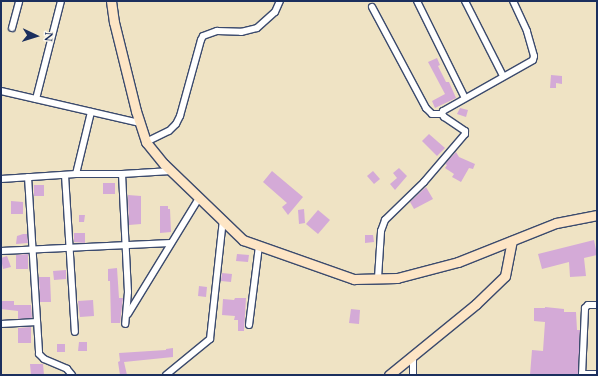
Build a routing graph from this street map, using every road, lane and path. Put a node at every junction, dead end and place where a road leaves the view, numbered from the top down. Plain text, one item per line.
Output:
1 (19, 1) edge
2 (61, 1) edge
3 (111, 1) edge
4 (280, 1) edge
5 (417, 1) edge
6 (465, 1) edge
7 (514, 1) edge
8 (372, 7) dead end
9 (12, 28) dead end
10 (503, 76) junction
11 (1, 91) edge
12 (465, 98) junction
13 (36, 99) junction
14 (91, 112) junction
15 (442, 114) junction
16 (140, 123) junction
17 (146, 142) junction
18 (171, 171) junction
19 (76, 174) junction
20 (122, 174) junction
21 (65, 175) junction
22 (28, 177) junction
23 (1, 179) edge
24 (199, 198) junction
25 (597, 215) edge
26 (223, 220) junction
27 (512, 240) junction
28 (171, 243) junction
29 (127, 245) junction
30 (259, 246) junction
31 (70, 249) junction
32 (32, 250) junction
33 (1, 251) edge
34 (378, 278) junction
35 (597, 305) edge
36 (37, 322) junction
37 (1, 324) edge
38 (249, 325) dead end
39 (75, 332) dead end
40 (413, 357) junction
41 (597, 374) edge
42 (72, 375) edge
43 (166, 375) edge
44 (389, 375) edge
45 (413, 375) edge
46 (582, 375) edge

1 - 9 street
2 - 13 street
3 - 16 main road
4 - 17 street
5 - 12 street
6 - 10 street
7 - 10 street
8 - 15 street
10 - 12 street
11 - 13 street
12 - 15 street
13 - 14 street
14 - 16 street
14 - 19 street
15 - 34 street
16 - 17 main road
17 - 18 main road
18 - 20 street
18 - 24 main road
19 - 20 street
19 - 21 street
20 - 29 street
21 - 22 street
21 - 31 street
22 - 23 street
22 - 32 street
24 - 26 main road
24 - 28 street
25 - 27 main road
26 - 30 main road
26 - 43 street
27 - 34 main road
27 - 40 main road
28 - 29 street
28 - 29 street
29 - 31 street
30 - 34 main road
30 - 38 street
31 - 32 street
31 - 39 street
32 - 33 street
32 - 36 street
35 - 46 street
36 - 37 street
36 - 42 street
40 - 44 main road
40 - 45 street
41 - 46 street

